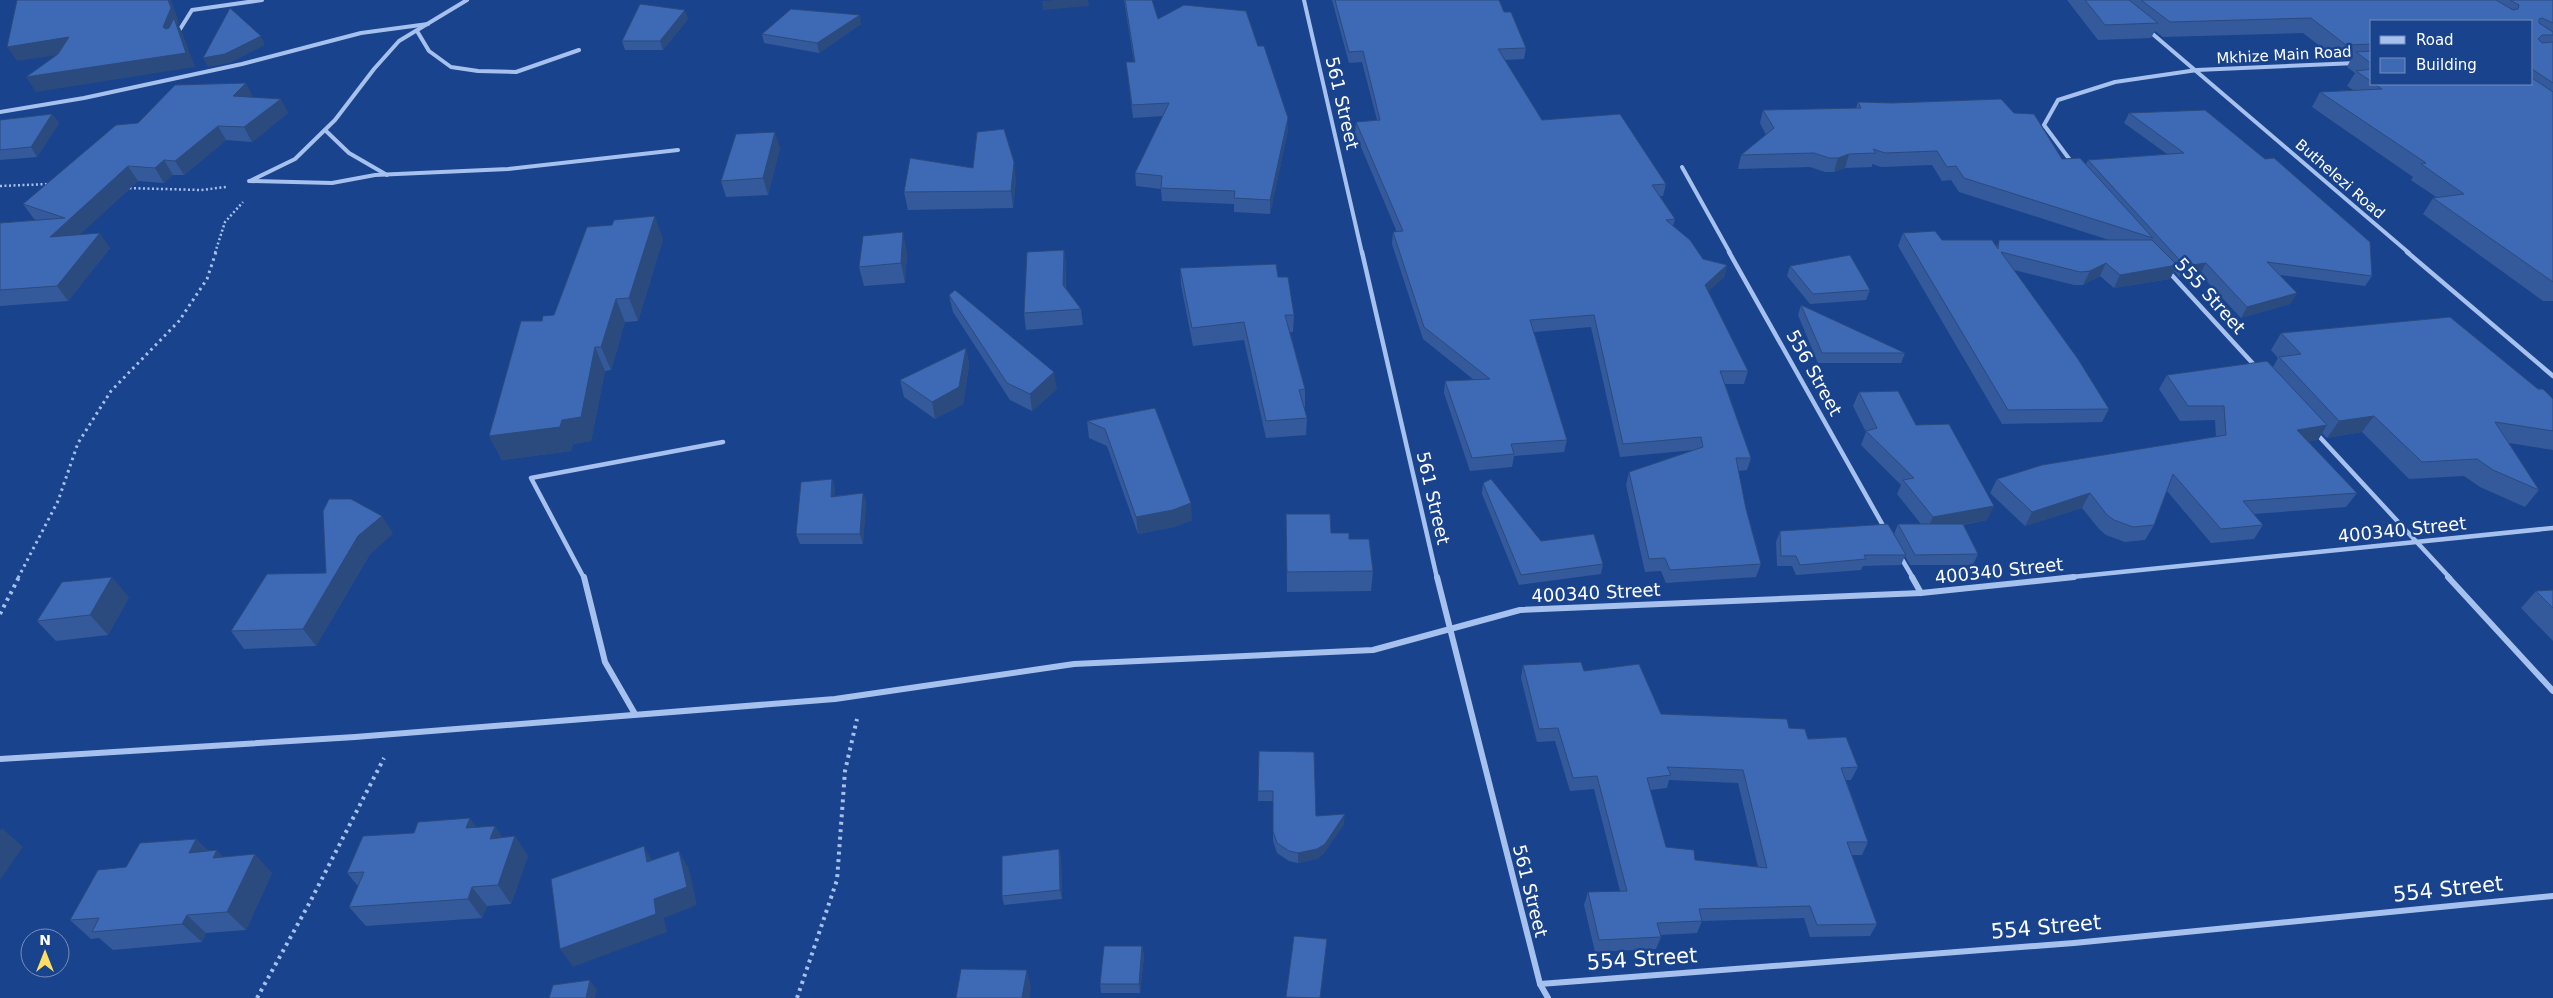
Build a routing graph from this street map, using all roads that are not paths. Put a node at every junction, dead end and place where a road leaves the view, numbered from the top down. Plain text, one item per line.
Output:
1 (262, 0) edge
2 (467, 0) edge
3 (1304, 0) edge
4 (2140, 23) edge
5 (428, 24) junction
6 (416, 31) junction
7 (175, 40) edge
8 (579, 50) dead end
9 (2362, 62) edge
10 (2197, 70) junction
11 (0, 112) edge
12 (325, 130) junction
13 (678, 150) dead end
14 (1682, 167) dead end
15 (2076, 167) edge
16 (388, 174) junction
17 (2167, 270) edge
18 (2261, 373) edge
19 (2553, 376) edge
20 (2315, 432) edge
21 (723, 442) dead end
22 (2553, 528) edge
23 (1887, 532) edge
24 (2416, 542) junction
25 (1897, 549) edge
26 (1921, 592) junction
27 (1449, 631) junction
28 (2553, 691) edge
29 (635, 714) junction
30 (0, 759) edge
31 (2553, 896) edge
32 (1540, 984) junction
33 (1548, 998) edge

1 - 7 street
2 - 5 street
3 - 27 street, 561 Street
4 - 10 street, Buthelezi Road
5 - 6 street
5 - 11 street
6 - 8 street
6 - 12 street
9 - 10 street, Mkhize Main Road
10 - 15 street
10 - 19 street, Buthelezi Road
12 - 16 street
12 - 16 street
13 - 16 street
14 - 23 street, 556 Street
17 - 18 street, 555 Street
20 - 24 street
21 - 29 street
22 - 24 street, 400340 Street
24 - 26 street, 400340 Street
24 - 28 street
25 - 26 street
26 - 27 street, 400340 Street
27 - 29 street, 400340 Street
27 - 32 street, 561 Street
29 - 30 street, 400340 Street
31 - 32 street, 554 Street
32 - 33 street, 561 Street

